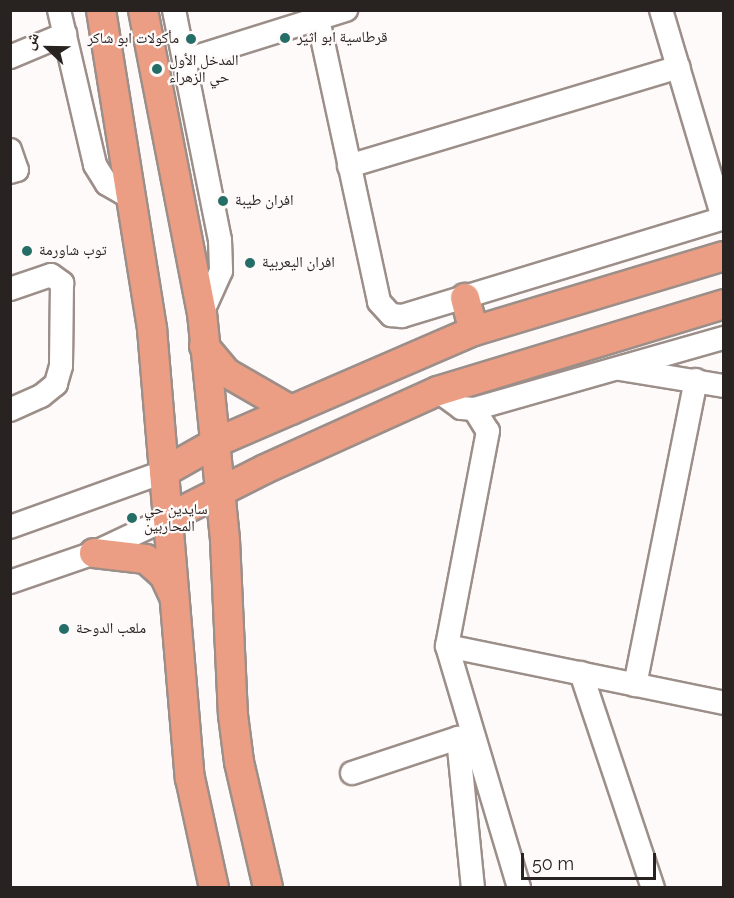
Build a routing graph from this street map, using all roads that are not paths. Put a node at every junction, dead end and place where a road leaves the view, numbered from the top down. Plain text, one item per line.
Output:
1 (59, 10) edge
2 (101, 10) edge
3 (143, 10) edge
4 (174, 10) edge
5 (346, 10) edge
6 (661, 10) edge
7 (303, 18) edge
8 (65, 34) junction
9 (10, 57) edge
10 (186, 60) junction
11 (678, 67) junction
12 (10, 150) edge
13 (349, 166) junction
14 (10, 172) edge
15 (133, 199) junction
16 (723, 218) edge
17 (723, 256) edge
18 (10, 289) edge
19 (465, 298) junction
20 (723, 304) edge
21 (202, 313) junction
22 (474, 331) junction
23 (723, 338) edge
24 (204, 346) junction
25 (613, 368) junction
26 (696, 380) junction
27 (723, 386) edge
28 (438, 391) junction
29 (10, 410) edge
30 (291, 410) junction
31 (474, 410) junction
32 (217, 442) junction
33 (265, 469) junction
34 (164, 472) junction
35 (221, 491) junction
36 (170, 517) junction
37 (10, 527) edge
38 (225, 540) junction
39 (94, 553) junction
40 (10, 582) edge
41 (177, 602) junction
42 (447, 646) junction
43 (581, 673) junction
44 (635, 685) junction
45 (723, 703) edge
46 (352, 773) dead end
47 (214, 888) edge
48 (268, 888) edge
49 (473, 888) edge
50 (519, 888) edge
51 (653, 888) edge

1 - 8 street
2 - 15 main road
3 - 21 main road
4 - 10 street
5 - 7 street
6 - 11 street
7 - 10 street
7 - 13 street
8 - 9 street
8 - 15 street
10 - 21 street
11 - 13 street
11 - 16 street
12 - 14 street
13 - 19 street
15 - 34 main road
16 - 19 street
17 - 22 main road
18 - 29 street
19 - 22 main road
20 - 28 main road
21 - 24 main road
22 - 30 main road
23 - 25 street
24 - 30 main road
24 - 32 main road
25 - 26 street
25 - 31 street
26 - 27 street
26 - 44 street
28 - 31 street
28 - 33 main road
30 - 32 main road
31 - 42 street
32 - 34 main road
32 - 35 main road
33 - 35 main road
33 - 38 main road
34 - 36 main road
34 - 37 street
35 - 36 main road
35 - 38 main road
36 - 39 street
36 - 41 main road
38 - 48 main road
39 - 40 street
39 - 41 main road
41 - 47 main road
42 - 43 street
42 - 50 street
43 - 44 street
43 - 51 street
44 - 45 street
46 - 49 street

